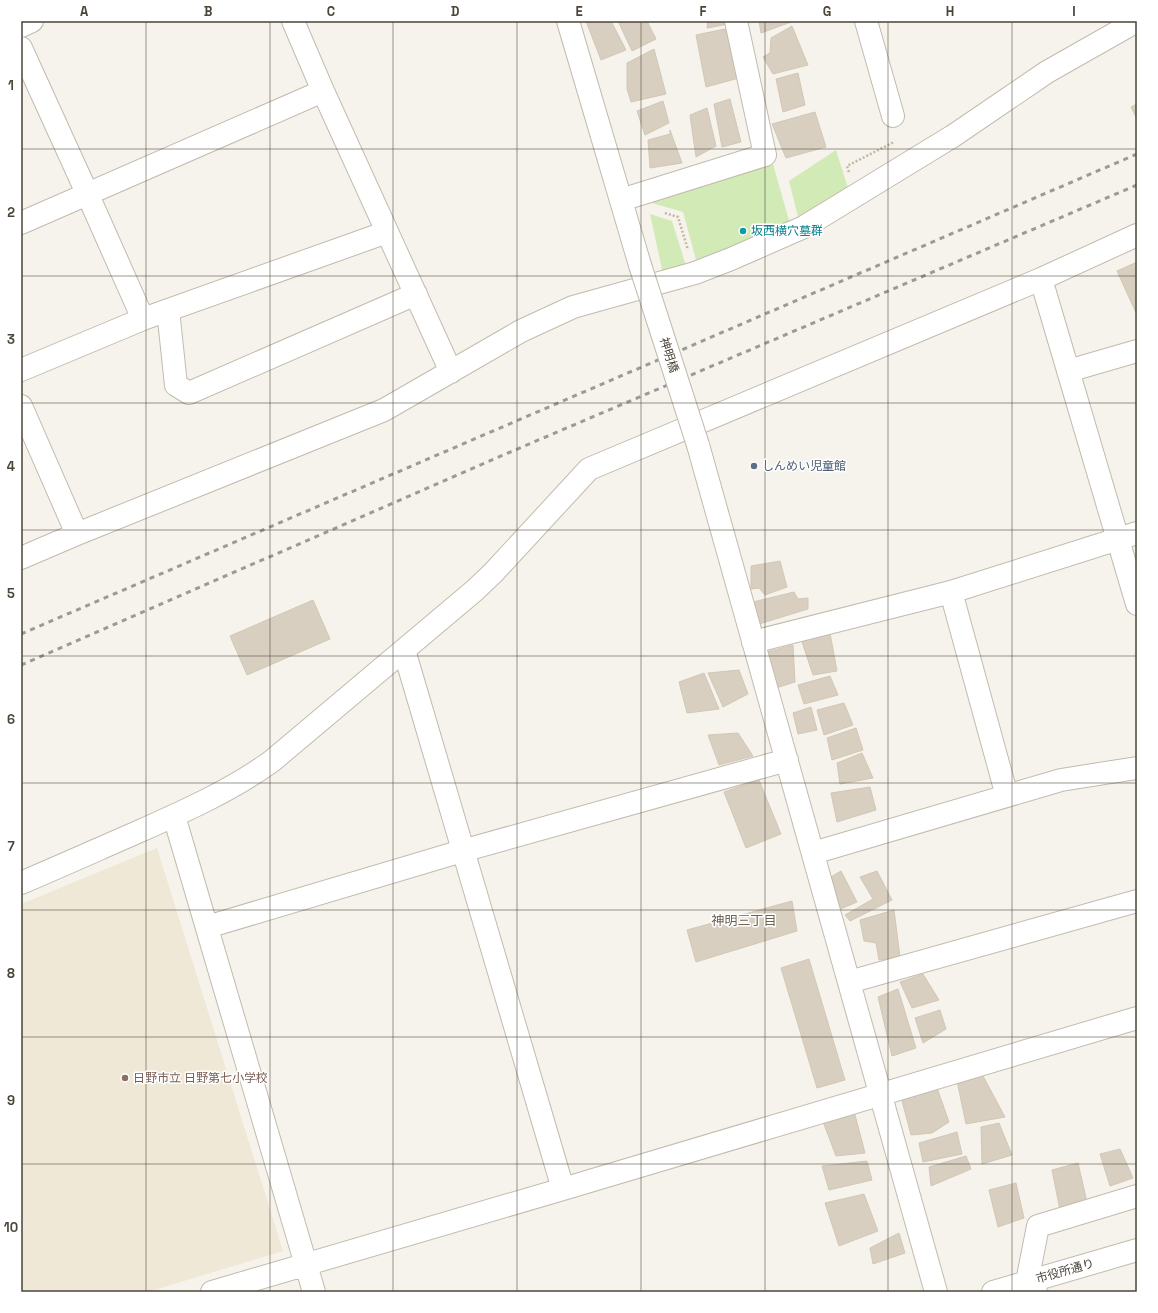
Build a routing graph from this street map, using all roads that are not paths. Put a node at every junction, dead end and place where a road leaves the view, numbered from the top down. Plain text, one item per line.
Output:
1 (32, 21) edge
2 (293, 21) edge
3 (568, 21) edge
4 (736, 21) edge
5 (866, 21) edge
6 (1137, 21) edge
7 (21, 26) edge
8 (21, 48) edge
9 (323, 91) junction
10 (893, 116) dead end
11 (88, 193) junction
12 (621, 200) junction
13 (21, 223) edge
14 (387, 232) junction
15 (1137, 235) edge
16 (1041, 279) junction
17 (416, 294) junction
18 (168, 310) junction
19 (143, 319) junction
20 (1137, 351) edge
21 (21, 370) edge
22 (1068, 371) junction
23 (451, 372) junction
24 (21, 406) edge
25 (77, 534) junction
26 (1128, 536) edge
27 (21, 558) edge
28 (951, 592) junction
29 (1137, 604) edge
30 (753, 642) junction
31 (404, 650) junction
32 (786, 760) junction
33 (1137, 768) edge
34 (1007, 796) junction
35 (174, 816) junction
36 (462, 851) junction
37 (813, 853) junction
38 (21, 883) edge
39 (1137, 901) edge
40 (207, 927) junction
41 (849, 982) junction
42 (1137, 1018) edge
43 (880, 1094) junction
44 (563, 1190) junction
45 (1137, 1196) edge
46 (1137, 1250) edge
47 (306, 1264) junction
48 (1032, 1287) edge
49 (212, 1292) edge
50 (314, 1292) edge
51 (936, 1292) edge
52 (992, 1292) edge

1 - 7 street
2 - 9 street
3 - 12 street, 神明橋
4 - 12 street
5 - 10 street
6 - 23 street
8 - 11 street
9 - 11 street
9 - 14 street
11 - 13 street
11 - 19 street
12 - 30 street, 神明橋, bridge
14 - 17 street
14 - 18 street
15 - 16 street
16 - 22 street
16 - 31 street
17 - 18 street
17 - 23 street
18 - 19 street
19 - 21 street
20 - 22 street
22 - 26 street
23 - 25 street
24 - 25 street
25 - 27 street
26 - 28 street
26 - 29 street
28 - 30 street
28 - 34 street
30 - 32 street, 神明橋
31 - 35 street
31 - 36 street
32 - 36 street
32 - 37 street, 神明橋
33 - 34 street
34 - 37 street
35 - 38 street
35 - 40 street
36 - 40 street
36 - 44 street
37 - 41 street, 神明橋
39 - 41 street
40 - 47 street
41 - 43 street, 神明橋
42 - 43 street
43 - 44 street
43 - 51 street, 神明橋
44 - 47 street
45 - 48 street
46 - 48 street, 市役所通り
47 - 49 street
47 - 50 street
48 - 52 street, 市役所通り

